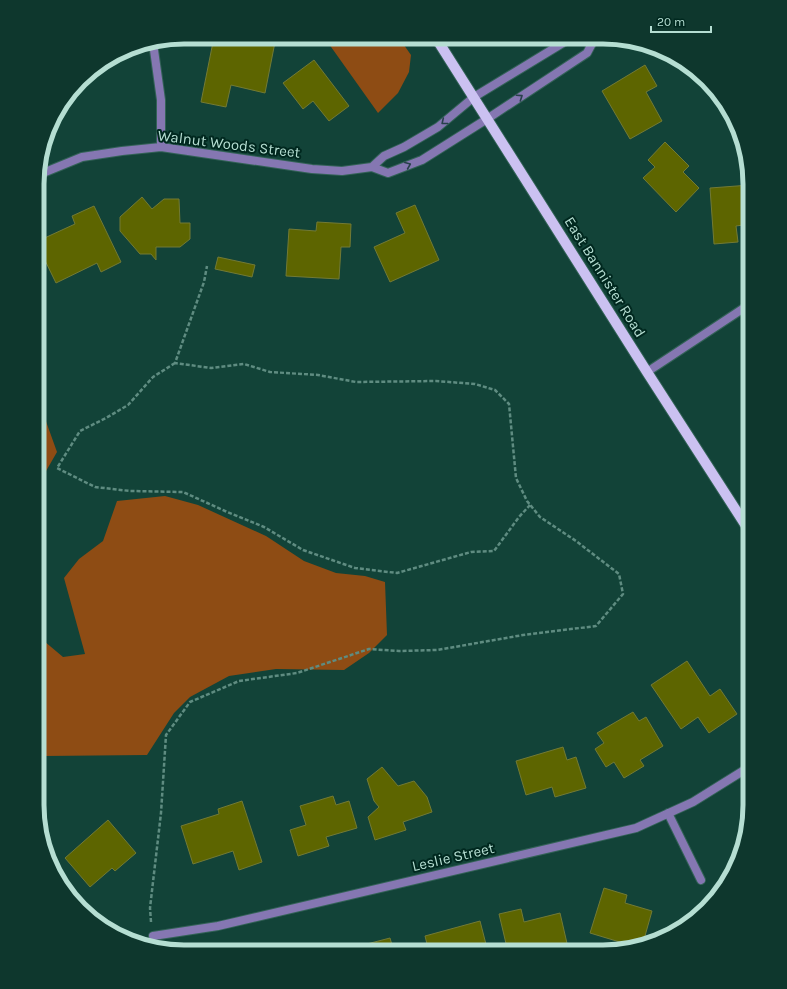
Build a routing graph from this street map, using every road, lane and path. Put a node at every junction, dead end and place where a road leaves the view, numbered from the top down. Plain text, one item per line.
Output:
1 (440, 44) edge
2 (561, 44) edge
3 (592, 44) edge
4 (153, 48) edge
5 (474, 97) junction
6 (488, 119) junction
7 (162, 147) junction
8 (372, 167) junction
9 (45, 172) edge
10 (207, 266) dead end
11 (743, 309) edge
12 (175, 363) junction
13 (646, 372) junction
14 (530, 505) junction
15 (743, 521) edge
16 (743, 770) edge
17 (668, 813) junction
18 (700, 880) dead end
19 (153, 936) joint

1 - 5 main road, East Bannister Road
2 - 5 street
6 -> 3 street, Walnut Woods Street
4 - 7 street
5 - 6 main road, East Bannister Road
5 -> 8 street
8 -> 6 street, Walnut Woods Street
6 - 13 main road, East Bannister Road
7 - 8 street, Walnut Woods Street
7 - 9 street, Walnut Woods Street
10 - 12 path
11 - 13 street
12 - 14 path
12 - 14 path
13 - 15 main road, East Bannister Road
14 - 19 path
16 - 17 street, Leslie Street
17 - 18 street
17 - 19 street, Leslie Street

